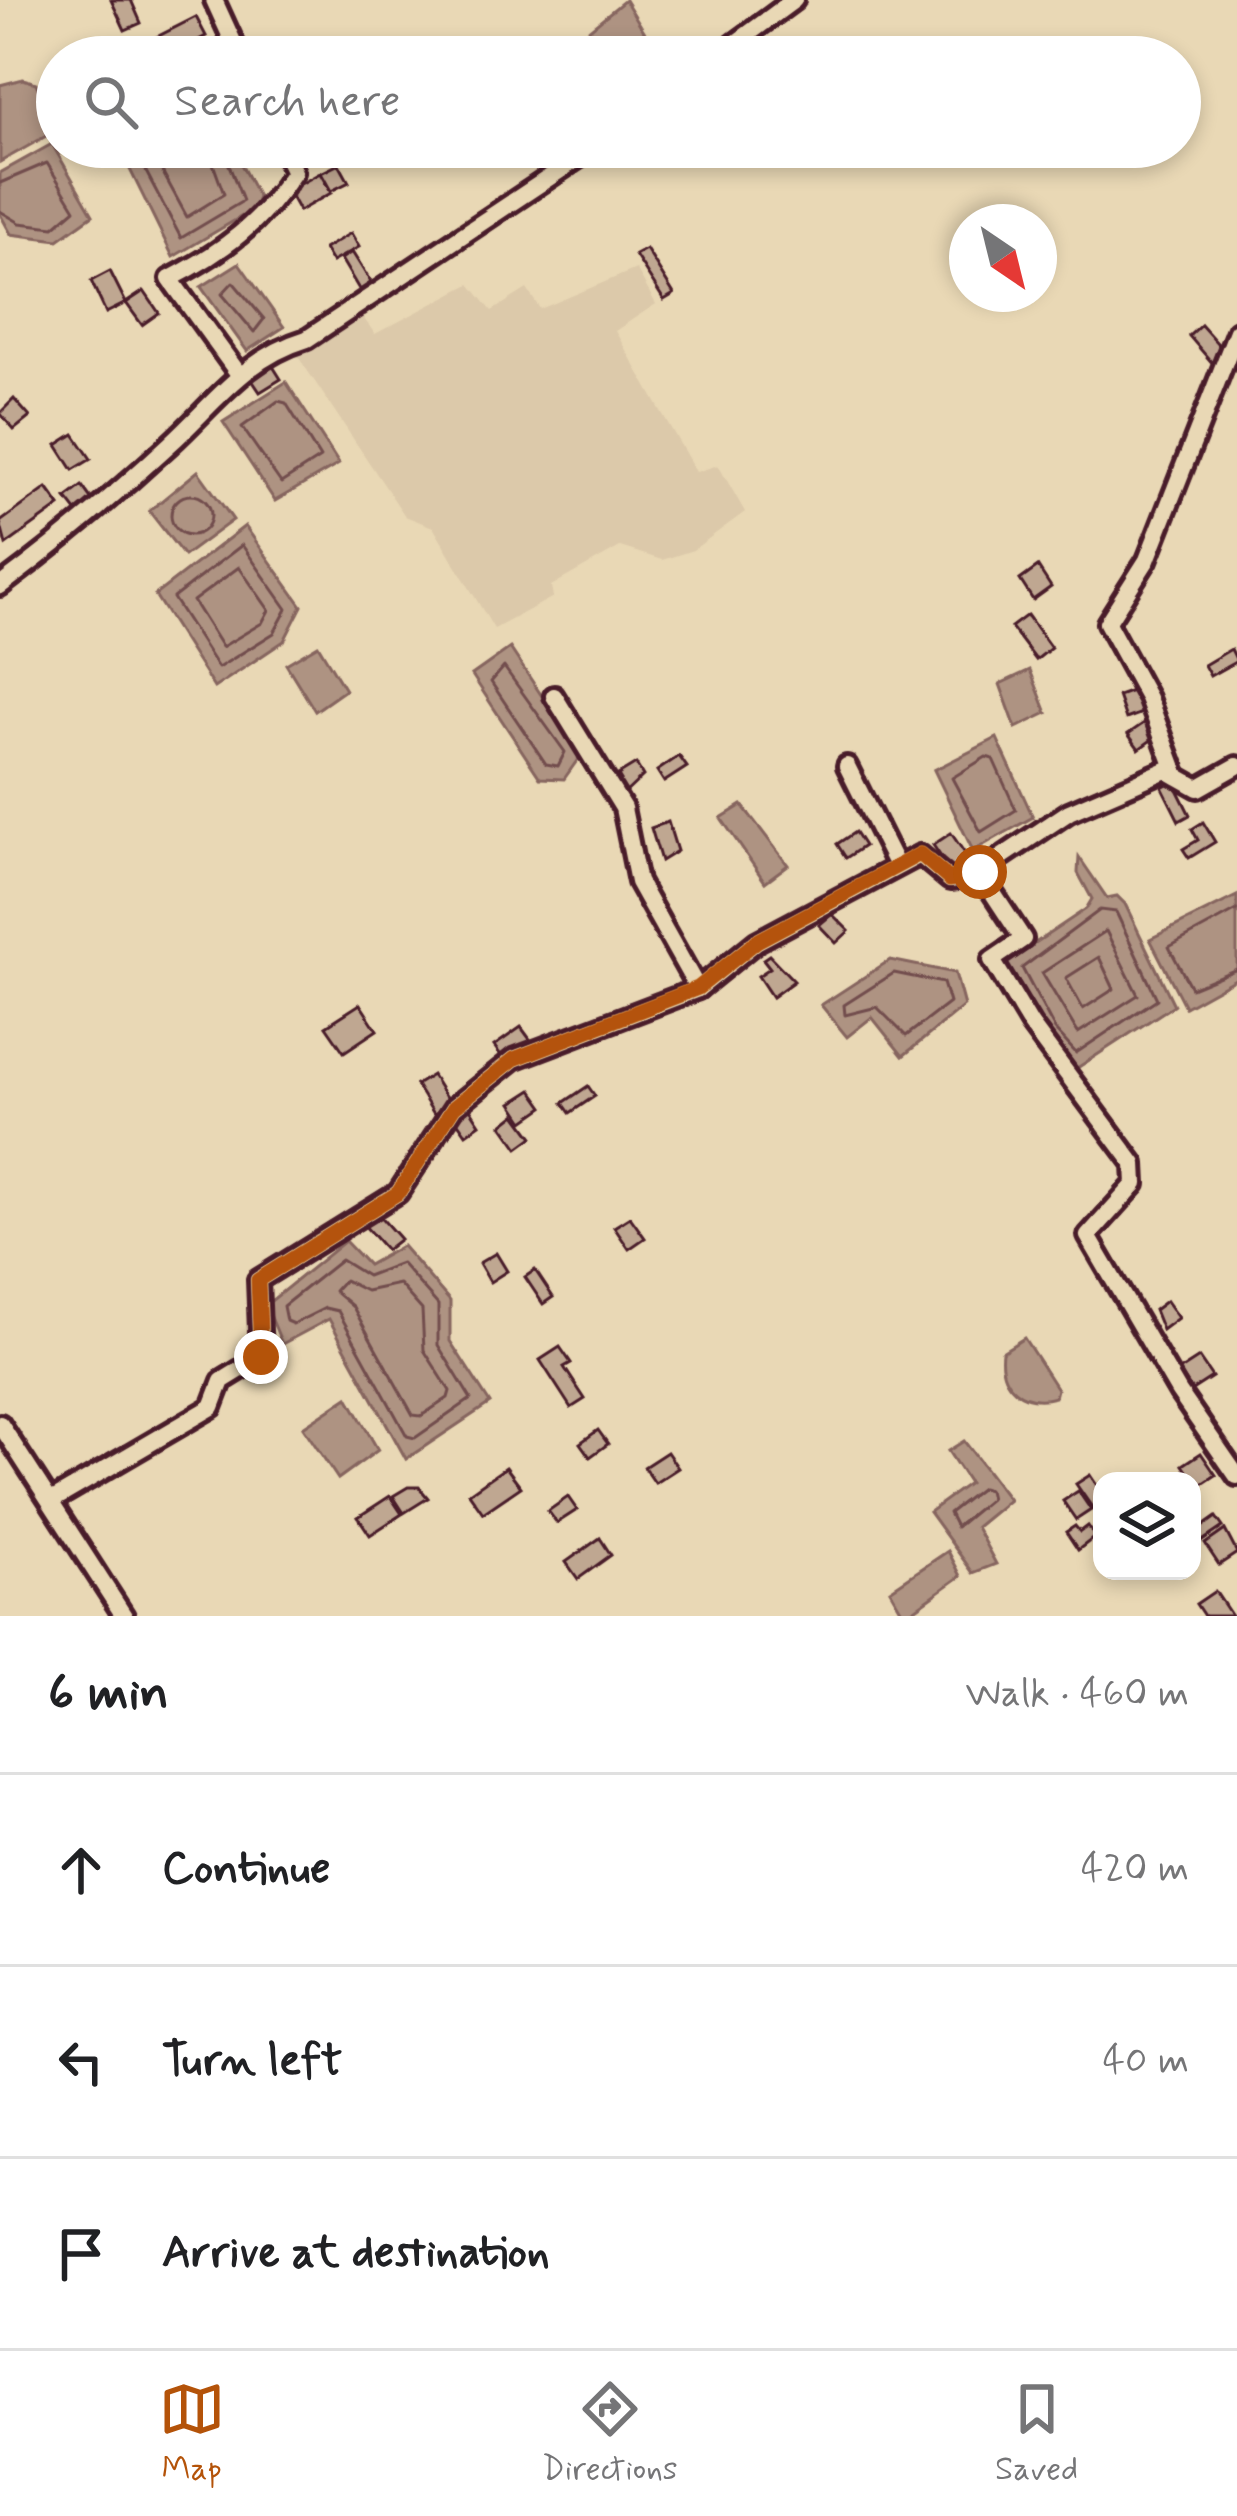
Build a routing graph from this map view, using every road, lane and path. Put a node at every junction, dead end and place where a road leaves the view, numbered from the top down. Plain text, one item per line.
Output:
1 (214, 0) edge
2 (794, 0) edge
3 (230, 36) edge
4 (745, 36) edge
5 (292, 168) edge
6 (564, 168) edge
7 (1237, 331) edge
8 (238, 373) junction
9 (0, 586) edge
10 (554, 696) dead end
11 (847, 766) dead end
12 (1237, 766) edge
13 (1177, 776) junction
14 (897, 866) junction
15 (980, 872) junction
16 (698, 988) junction
17 (0, 1424) edge
18 (1237, 1476) edge
19 (51, 1501) junction
20 (124, 1616) edge

1 - 3 street
2 - 4 street
5 - 8 street
6 - 8 street
7 - 13 street
8 - 9 street
10 - 16 street
11 - 14 street
12 - 13 street
13 - 15 street
14 - 15 street
14 - 16 street
15 - 18 street
16 - 19 street
17 - 19 street
19 - 20 street

